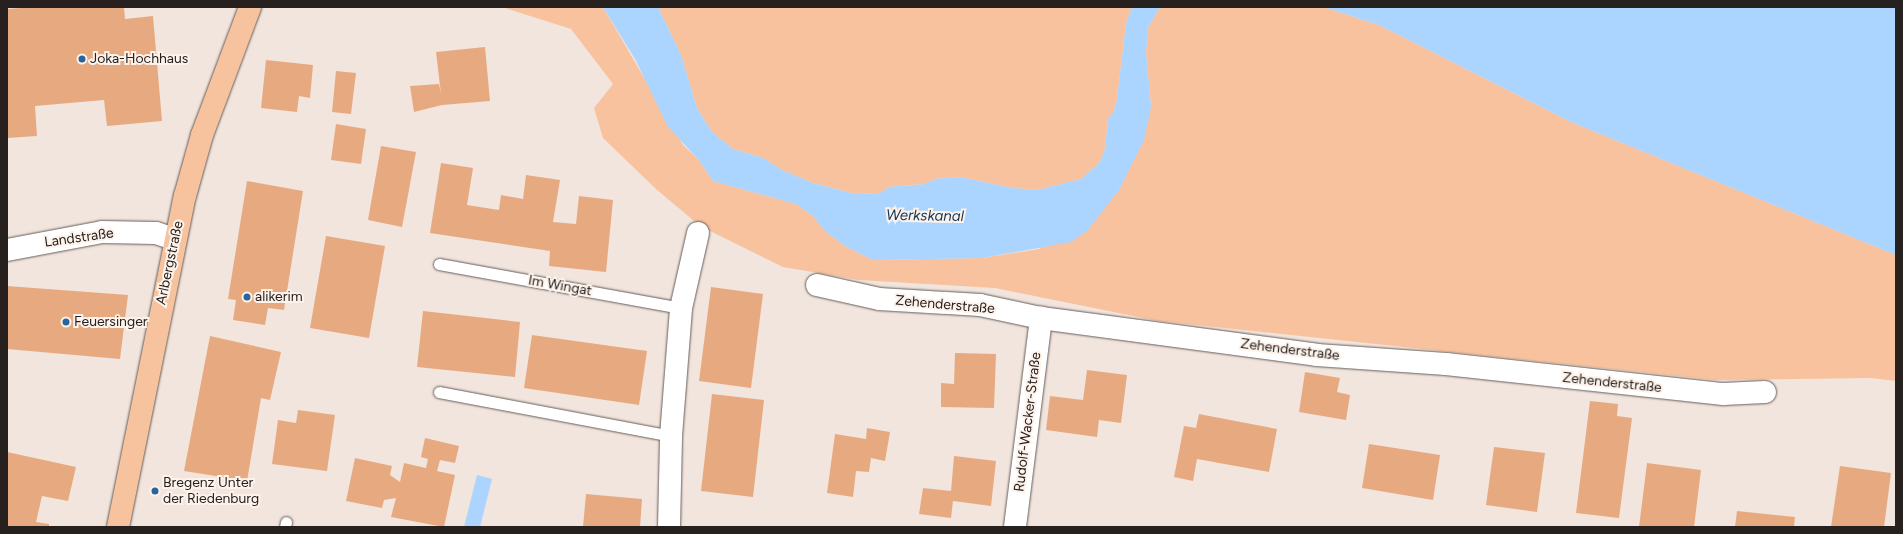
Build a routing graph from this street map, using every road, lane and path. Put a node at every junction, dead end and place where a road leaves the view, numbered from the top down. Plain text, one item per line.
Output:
1 (250, 7) edge
2 (698, 233) dead end
3 (175, 239) junction
4 (7, 250) edge
5 (439, 264) dead end
6 (817, 285) dead end
7 (681, 308) junction
8 (1041, 318) junction
9 (439, 392) dead end
10 (1765, 392) dead end
11 (671, 436) junction
12 (118, 527) edge
13 (669, 527) edge
14 (1015, 527) edge

1 - 3 main road, Arlbergstraße
2 - 7 street
3 - 4 street, Landstraße
3 - 12 main road, Arlbergstraße
5 - 7 lane, Im Wingat
6 - 8 street, Zehenderstraße
7 - 11 street
8 - 10 street, Zehenderstraße
8 - 14 street, Rudolf-Wacker-Straße
9 - 11 lane
11 - 13 street

